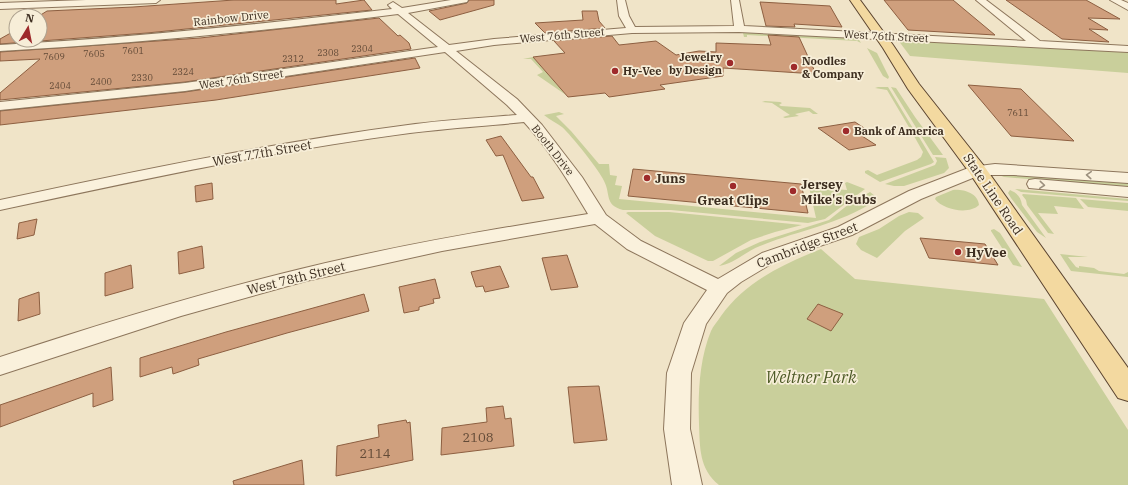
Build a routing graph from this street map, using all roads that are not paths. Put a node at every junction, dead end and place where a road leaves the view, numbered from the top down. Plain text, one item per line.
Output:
1 (156, 0) edge
2 (464, 0) edge
3 (621, 0) edge
4 (735, 0) edge
5 (855, 0) edge
6 (980, 0) edge
7 (1114, 0) edge
8 (393, 5) edge
9 (0, 6) edge
10 (1128, 7) edge
11 (739, 29) junction
12 (632, 30) junction
13 (881, 36) junction
14 (1037, 44) junction
15 (0, 48) edge
16 (446, 48) junction
17 (1128, 49) edge
18 (0, 106) edge
19 (526, 118) junction
20 (977, 170) junction
21 (1128, 178) edge
22 (1128, 192) edge
23 (0, 205) edge
24 (599, 218) junction
25 (720, 288) junction
26 (0, 366) edge
27 (1128, 390) edge
28 (687, 485) edge

1 - 9 street
2 - 8 street, Rainbow Drive
3 - 12 street
4 - 11 street
5 - 13 main road, State Line Road
6 - 14 street
7 - 10 street
8 - 15 street, Rainbow Drive
8 - 16 street, Booth Drive
11 - 12 street, West 76th Street
11 - 13 street, West 76th Street
12 - 16 street, West 76th Street
13 - 14 street, West 76th Street
13 - 20 main road, State Line Road
14 - 17 street, West 76th Street
16 - 18 street, West 76th Street
16 - 19 street, Booth Drive
19 - 23 street, West 77th Street
19 - 24 street, Booth Drive
21 -> 20 street, Cambridge Street
20 -> 22 street
20 - 25 street, Cambridge Street
20 - 27 main road, State Line Road
24 - 25 street, Booth Drive
24 - 26 street, West 78th Street
25 - 28 street, Cambridge Street

